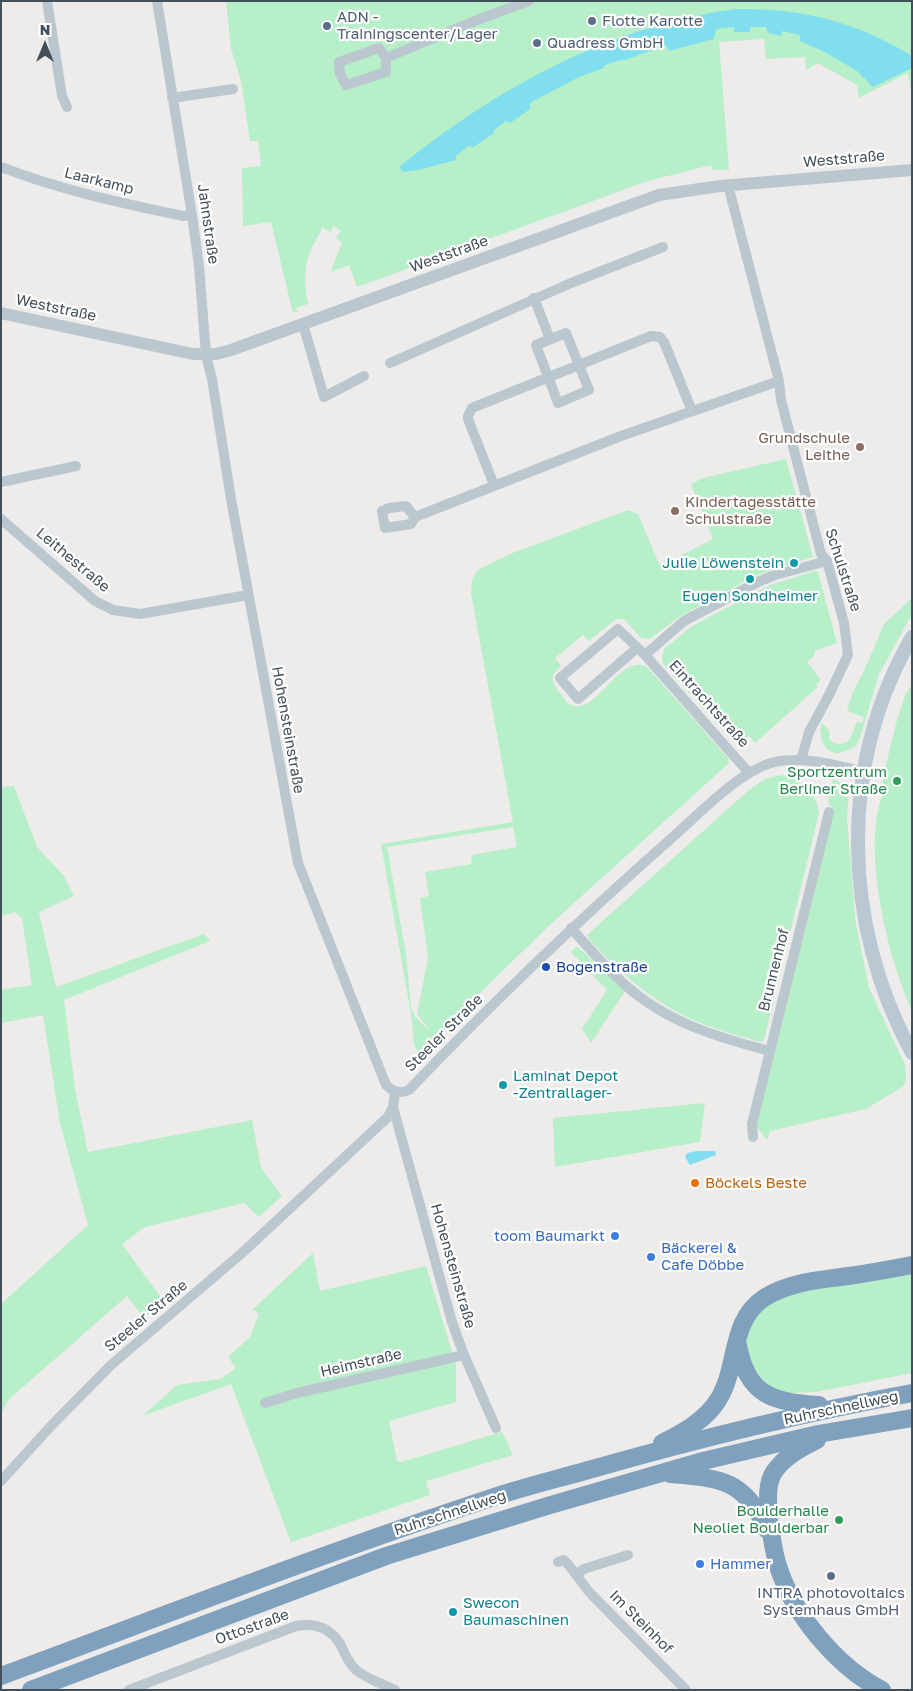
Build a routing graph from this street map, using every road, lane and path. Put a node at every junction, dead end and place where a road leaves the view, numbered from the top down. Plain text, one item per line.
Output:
1 (47, 1) edge
2 (157, 1) edge
3 (529, 1) edge
4 (386, 58) junction
5 (233, 88) dead end
6 (172, 98) junction
7 (67, 107) dead end
8 (1, 167) edge
9 (912, 170) edge
10 (728, 185) junction
11 (192, 215) junction
12 (662, 247) dead end
13 (534, 298) junction
14 (1, 313) edge
15 (303, 324) junction
16 (550, 339) junction
17 (206, 355) junction
18 (390, 363) dead end
19 (579, 365) junction
20 (364, 376) dead end
21 (548, 378) junction
22 (779, 381) junction
23 (692, 411) junction
24 (76, 466) dead end
25 (1, 482) edge
26 (494, 485) junction
27 (415, 517) dead end
28 (1, 519) edge
29 (827, 561) junction
30 (248, 595) junction
31 (912, 637) edge
32 (641, 652) junction
33 (801, 760) junction
34 (864, 772) junction
35 (749, 773) junction
36 (830, 812) dead end
37 (571, 928) junction
38 (770, 1051) junction
39 (912, 1053) edge
40 (395, 1092) junction
41 (393, 1108) junction
42 (753, 1137) dead end
43 (912, 1265) edge
44 (737, 1342) junction
45 (464, 1355) junction
46 (912, 1393) edge
47 (265, 1403) dead end
48 (839, 1406) junction
49 (912, 1418) edge
50 (496, 1428) dead end
51 (838, 1431) junction
52 (636, 1456) junction
53 (658, 1473) junction
54 (1, 1481) edge
55 (771, 1539) junction
56 (628, 1555) dead end
57 (558, 1562) dead end
58 (577, 1574) junction
59 (1, 1676) edge
60 (31, 1690) edge
61 (128, 1690) edge
62 (395, 1690) edge
63 (686, 1690) edge
64 (882, 1690) edge

1 - 7 street
2 - 6 street, Jahnstraße
3 - 4 street
4 - 4 street
5 - 6 street
6 - 11 street, Jahnstraße
8 - 11 street, Laarkamp
9 - 10 street, Weststraße
10 - 15 street, Weststraße
10 - 22 street, Schulstraße
11 - 17 street, Jahnstraße
12 - 13 street
13 - 16 street
13 - 18 street
14 - 17 street, Weststraße
15 - 17 street, Weststraße
15 - 20 street
16 - 19 street
16 - 21 street
17 - 30 street, Hohensteinstraße
19 - 21 street
19 - 21 street
19 - 23 street
21 - 26 street
22 - 23 street
22 - 29 street, Schulstraße
23 - 26 street
24 - 25 street
26 - 27 street
28 - 30 street, Leithestraße
29 - 32 street
29 - 33 street, Schulstraße
30 - 40 street, Hohensteinstraße
31 - 34 main road
32 - 32 street
32 - 35 street, Eintrachtstraße
33 - 34 street, Steeler Straße
33 - 35 street, Steeler Straße
34 - 39 main road
35 - 37 street, Steeler Straße
36 - 38 street, Brunnenhof
37 - 38 street
37 - 40 street, Steeler Straße
38 - 42 street, Brunnenhof
40 - 41 street
41 - 45 street, Hohensteinstraße
41 - 54 street, Steeler Straße
43 - 44 highway
44 - 48 highway
44 - 52 highway
45 - 47 street, Heimstraße
45 - 50 street, Hohensteinstraße
46 - 48 highway, Ruhrschnellweg
48 - 52 highway, Ruhrschnellweg
49 - 51 highway, Ruhrschnellweg
51 - 53 highway, Ruhrschnellweg
51 - 55 highway
52 - 59 highway, Ruhrschnellweg
53 - 55 highway
53 - 60 highway, Ruhrschnellweg
55 - 64 highway
56 - 58 street
57 - 58 street, Im Steinhof
58 - 63 street, Im Steinhof
61 - 62 street, Ottostraße

